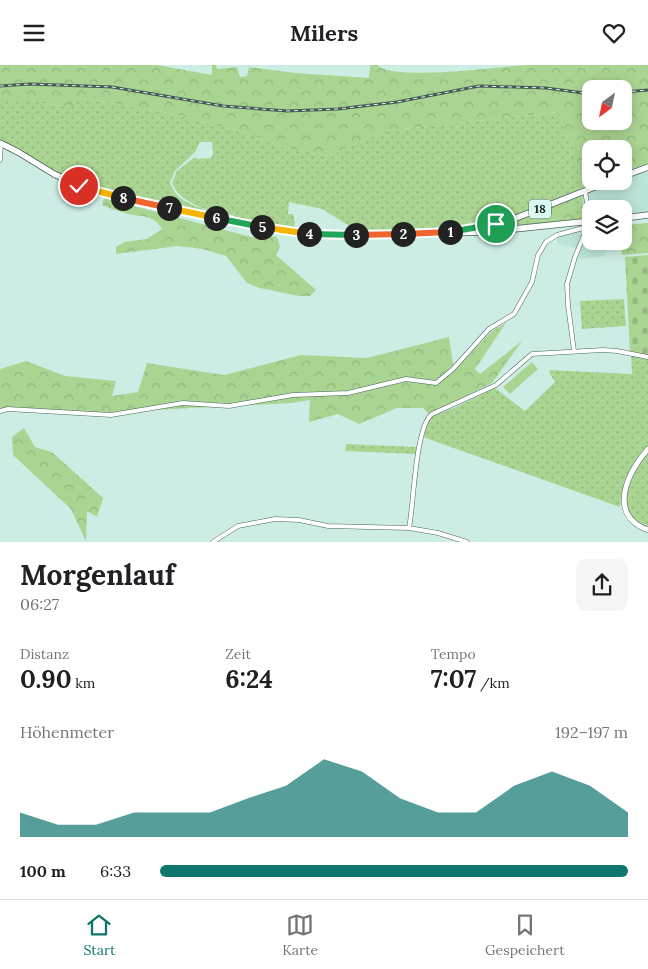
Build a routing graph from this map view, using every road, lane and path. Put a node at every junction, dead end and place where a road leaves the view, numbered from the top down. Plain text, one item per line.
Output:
1 (1, 143) edge
2 (0, 160) edge
3 (648, 167) edge
4 (632, 173) edge
5 (585, 191) joint
6 (586, 200) edge
7 (648, 215) edge
8 (632, 217) edge
9 (582, 224) edge
10 (582, 226) edge
11 (449, 233) junction
12 (582, 240) edge
13 (574, 351) junction
14 (648, 357) edge
15 (0, 411) edge
16 (648, 449) edge
17 (409, 528) junction
18 (648, 530) edge
19 (213, 541) edge
20 (467, 541) edge

1 - 2 street
1 - 11 main road, 18
3 - 4 main road
5 - 6 street
5 - 11 main road, 18
7 - 8 main road
9 - 11 main road, 18
10 - 15 street
12 - 13 street
13 - 14 street
13 - 17 street
16 - 18 main road
17 - 19 street
17 - 20 street

